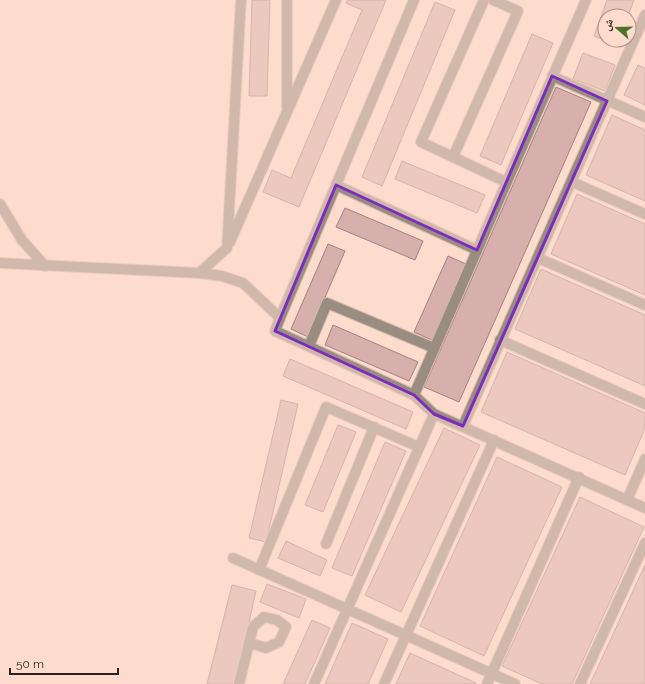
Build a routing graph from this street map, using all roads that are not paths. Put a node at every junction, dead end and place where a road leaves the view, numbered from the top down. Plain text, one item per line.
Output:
1 (241, 0) edge
2 (287, 0) edge
3 (336, 0) edge
4 (414, 0) edge
5 (484, 0) edge
6 (493, 0) edge
7 (586, 0) edge
8 (645, 15) edge
9 (552, 76) junction
10 (607, 101) junction
11 (287, 112) junction
12 (645, 117) edge
13 (453, 157) junction
14 (506, 182) junction
15 (572, 182) junction
16 (336, 185) junction
17 (0, 204) edge
18 (645, 214) edge
19 (227, 248) junction
20 (477, 250) junction
21 (538, 258) junction
22 (0, 264) edge
23 (45, 266) junction
24 (199, 273) junction
25 (645, 305) edge
26 (280, 318) junction
27 (500, 340) junction
28 (309, 346) junction
29 (434, 348) junction
30 (414, 395) junction
31 (645, 404) edge
32 (434, 414) junction
33 (463, 426) junction
34 (374, 427) junction
35 (494, 440) junction
36 (419, 447) junction
37 (645, 459) edge
38 (579, 477) junction
39 (627, 500) junction
40 (645, 508) edge
41 (645, 543) edge
42 (326, 544) dead end
43 (233, 558) dead end
44 (259, 570) junction
45 (347, 610) junction
46 (406, 635) junction
47 (250, 643) dead end
48 (491, 674) junction
49 (239, 684) edge
50 (314, 684) edge
51 (384, 684) edge
52 (486, 684) edge
53 (515, 684) edge
54 (580, 684) edge

1 - 19 street
2 - 11 street
3 - 11 street
4 - 16 street
5 - 13 street
6 - 13 street
7 - 9 street
8 - 10 street
9 - 10 street
9 - 14 street
10 - 12 street
10 - 15 street
11 - 19 street
13 - 14 street
14 - 20 street
15 - 18 street
15 - 21 street
16 - 20 street
16 - 26 street
17 - 23 street
19 - 24 street
20 - 29 street
21 - 25 street
21 - 27 street
22 - 23 street
23 - 24 street
24 - 26 street
26 - 28 street
27 - 31 street
27 - 33 street
28 - 29 street
28 - 30 street
29 - 30 street
30 - 32 street
32 - 33 street
32 - 36 street
33 - 35 street
34 - 36 street
34 - 42 street
34 - 44 street
35 - 38 street
35 - 46 street
36 - 45 street
37 - 39 street
38 - 39 street
38 - 48 street
39 - 40 street
41 - 54 street
43 - 44 street
44 - 45 street
45 - 46 street
45 - 50 street
46 - 48 street
46 - 51 street
47 - 49 street
48 - 52 street
48 - 53 street

